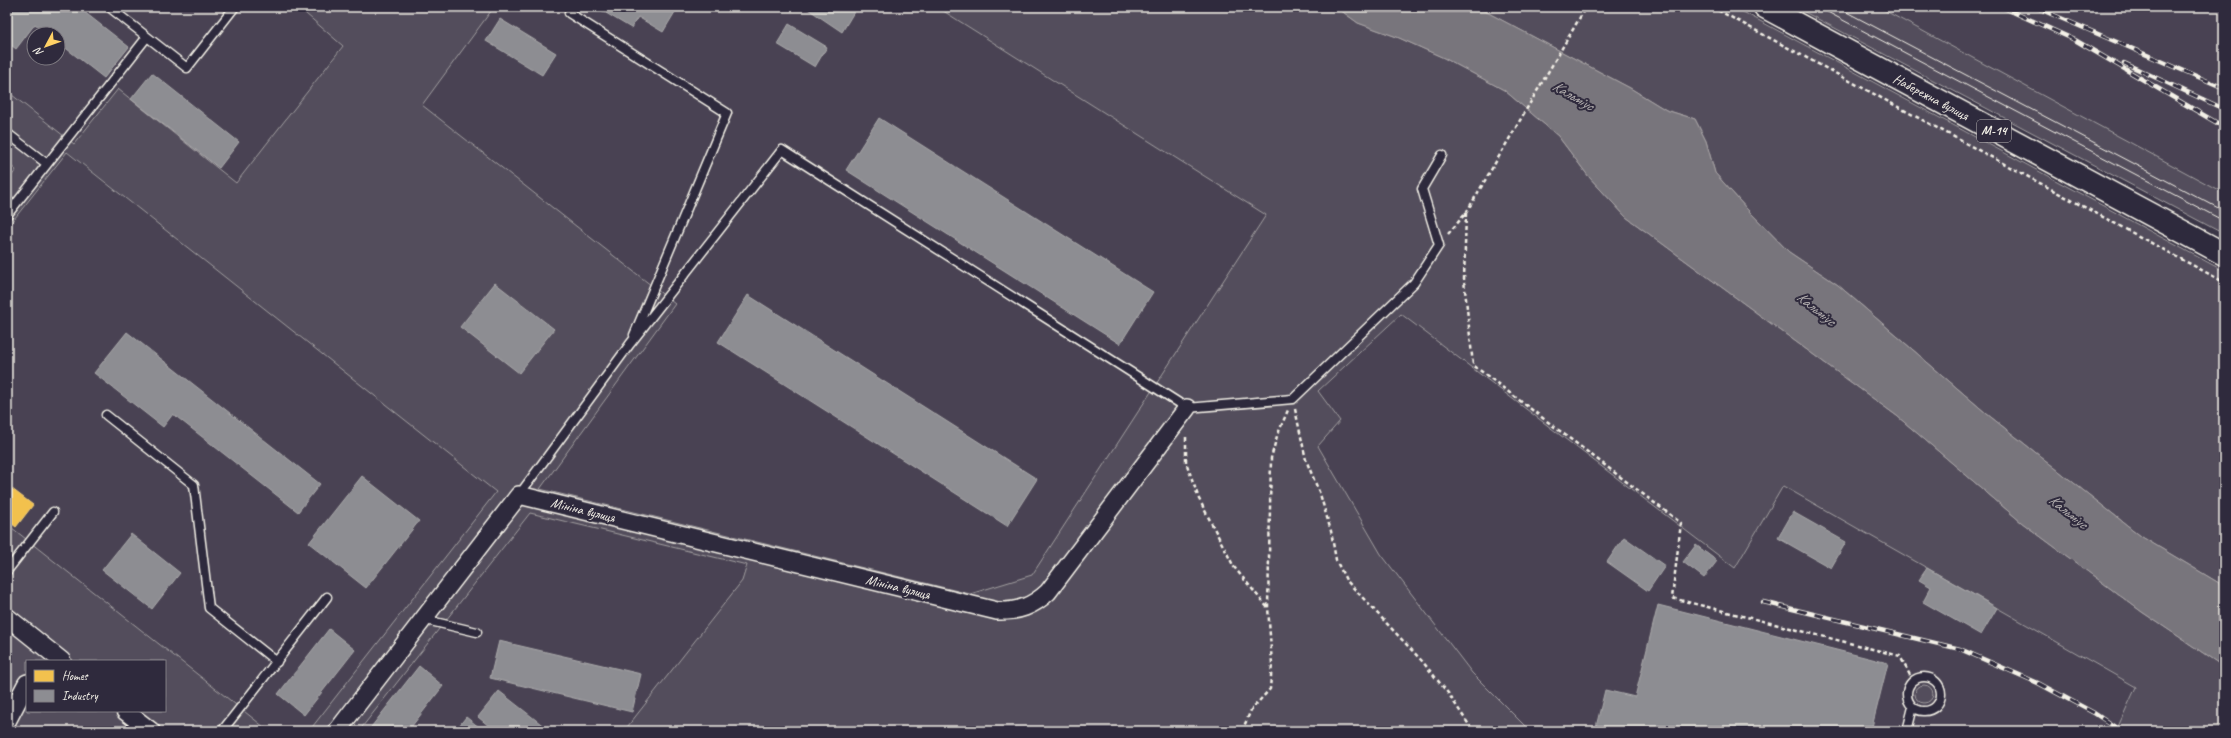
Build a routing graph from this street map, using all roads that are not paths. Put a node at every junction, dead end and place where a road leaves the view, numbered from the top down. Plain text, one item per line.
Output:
1 (109, 7) edge
2 (232, 7) edge
3 (573, 7) edge
4 (1765, 7) edge
5 (147, 37) junction
6 (7, 133) edge
7 (1442, 155) dead end
8 (47, 164) junction
9 (7, 216) edge
10 (2224, 254) edge
11 (630, 344) junction
12 (1187, 408) junction
13 (106, 415) dead end
14 (519, 495) junction
15 (53, 512) dead end
16 (7, 571) edge
17 (327, 597) dead end
18 (7, 617) edge
19 (422, 619) junction
20 (476, 632) dead end
21 (51, 658) edge
22 (277, 662) junction
23 (26, 685) edge
24 (1913, 707) junction
25 (126, 712) edge
26 (7, 721) edge
27 (151, 731) edge
28 (222, 731) edge
29 (337, 731) edge
30 (1907, 731) edge

1 - 5 lane
2 - 5 lane
3 - 11 lane
4 - 10 highway, Набережна вулиця / М-14
5 - 8 lane
6 - 8 lane
7 - 12 lane
8 - 9 lane
11 - 12 lane
11 - 14 lane
12 - 14 street, Мініна вулиця
13 - 22 lane
14 - 19 street
15 - 16 lane
17 - 22 lane
18 - 21 street
19 - 20 lane
19 - 29 street
22 - 28 lane
23 - 26 street
24 - 24 lane
24 - 30 lane
25 - 27 street

